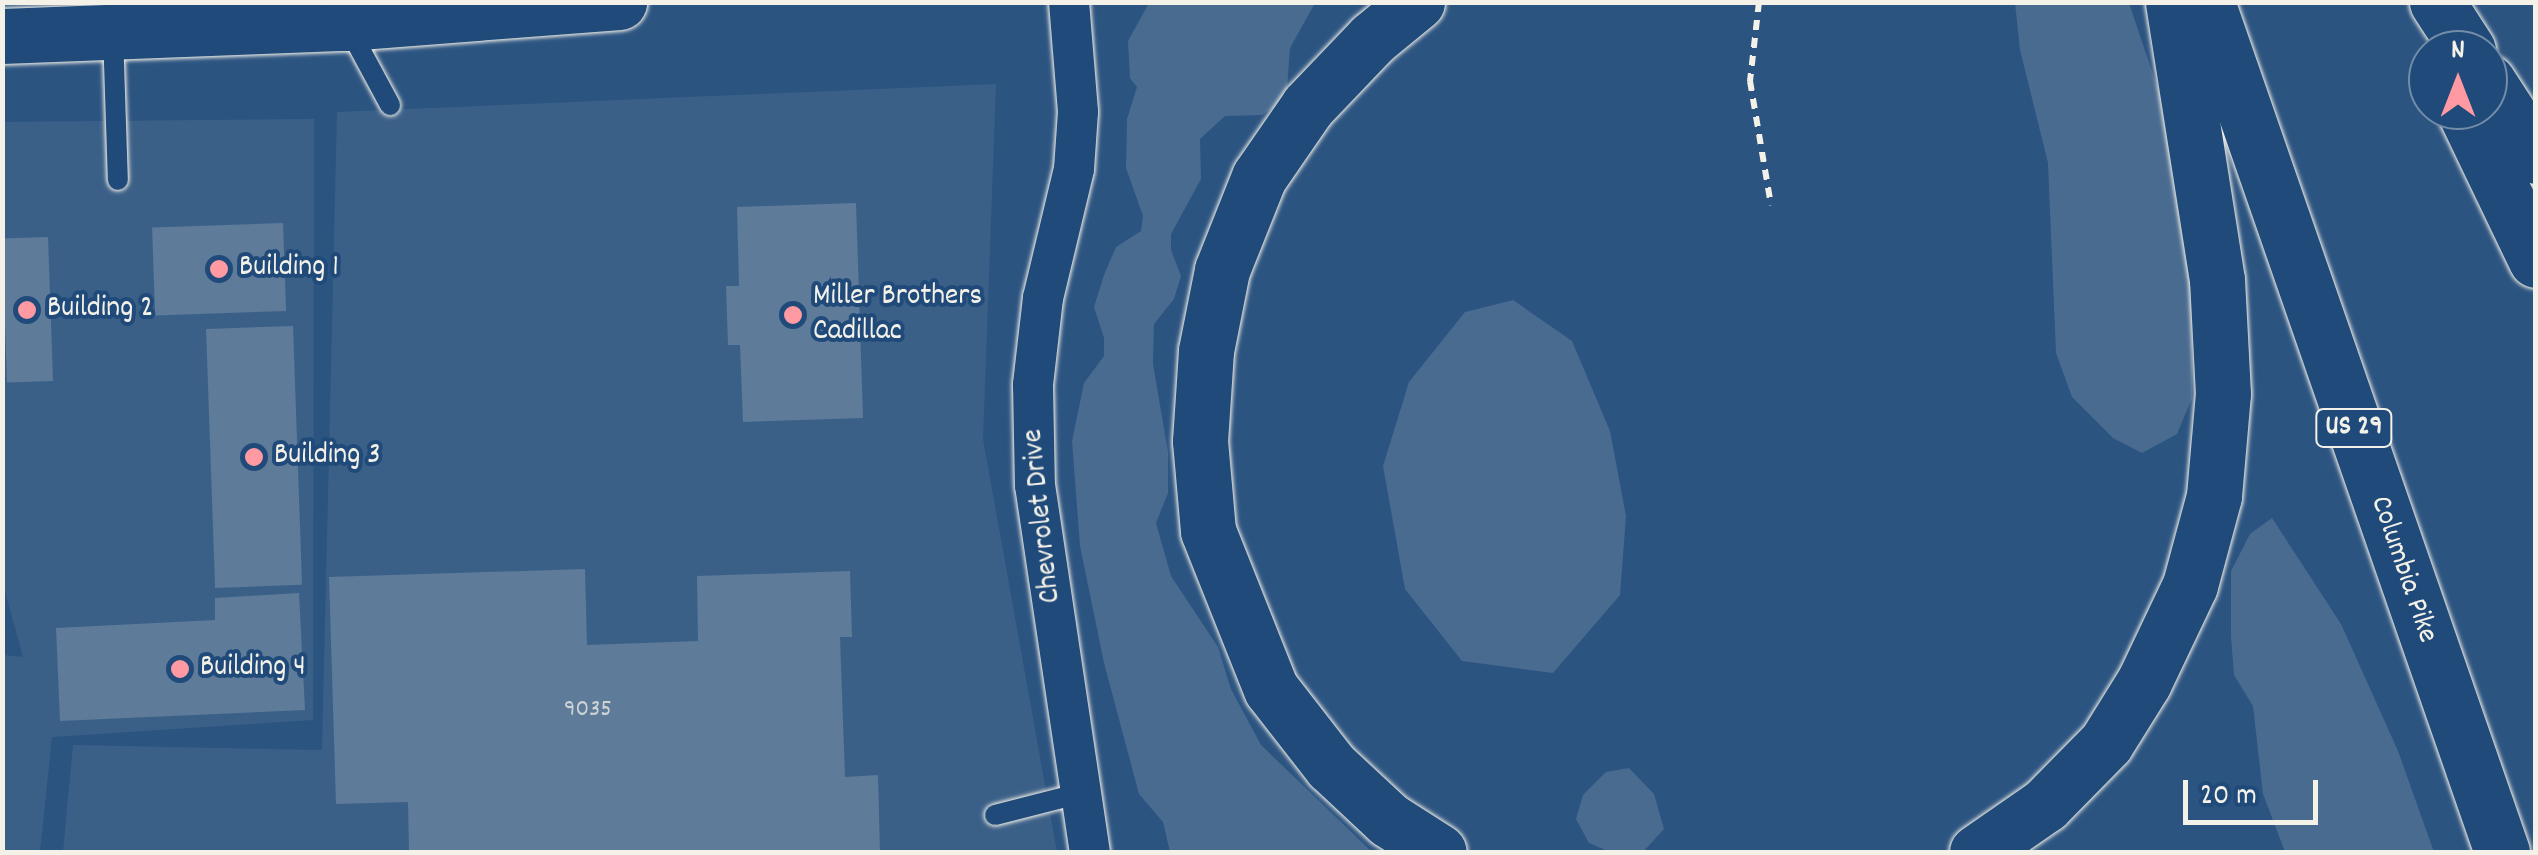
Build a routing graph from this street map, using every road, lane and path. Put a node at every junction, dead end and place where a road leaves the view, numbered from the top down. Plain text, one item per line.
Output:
1 (619, 2) edge
2 (1070, 2) edge
3 (1417, 2) edge
4 (1758, 2) edge
5 (2173, 2) edge
6 (2207, 2) edge
7 (2414, 2) edge
8 (2437, 2) edge
9 (346, 23) junction
10 (2427, 30) edge
11 (2455, 30) edge
12 (113, 32) junction
13 (2, 36) edge
14 (390, 105) dead end
15 (2508, 113) edge
16 (2474, 130) edge
17 (2536, 156) edge
18 (118, 180) dead end
19 (1771, 205) dead end
20 (2536, 260) edge
21 (1082, 793) junction
22 (995, 815) dead end
23 (1090, 852) edge
24 (1439, 852) edge
25 (1978, 852) edge
26 (2502, 852) edge

1 - 9 main road
2 - 21 street, Chevrolet Drive
3 - 24 main road
4 - 19 path
5 - 25 main road
6 - 26 main road, Columbia Pike / US 29
7 - 10 main road
8 - 11 main road
9 - 12 main road
9 - 14 lane
12 - 13 main road
12 - 18 lane
15 - 17 main road
16 - 20 main road
21 - 22 lane
21 - 23 street, Chevrolet Drive

